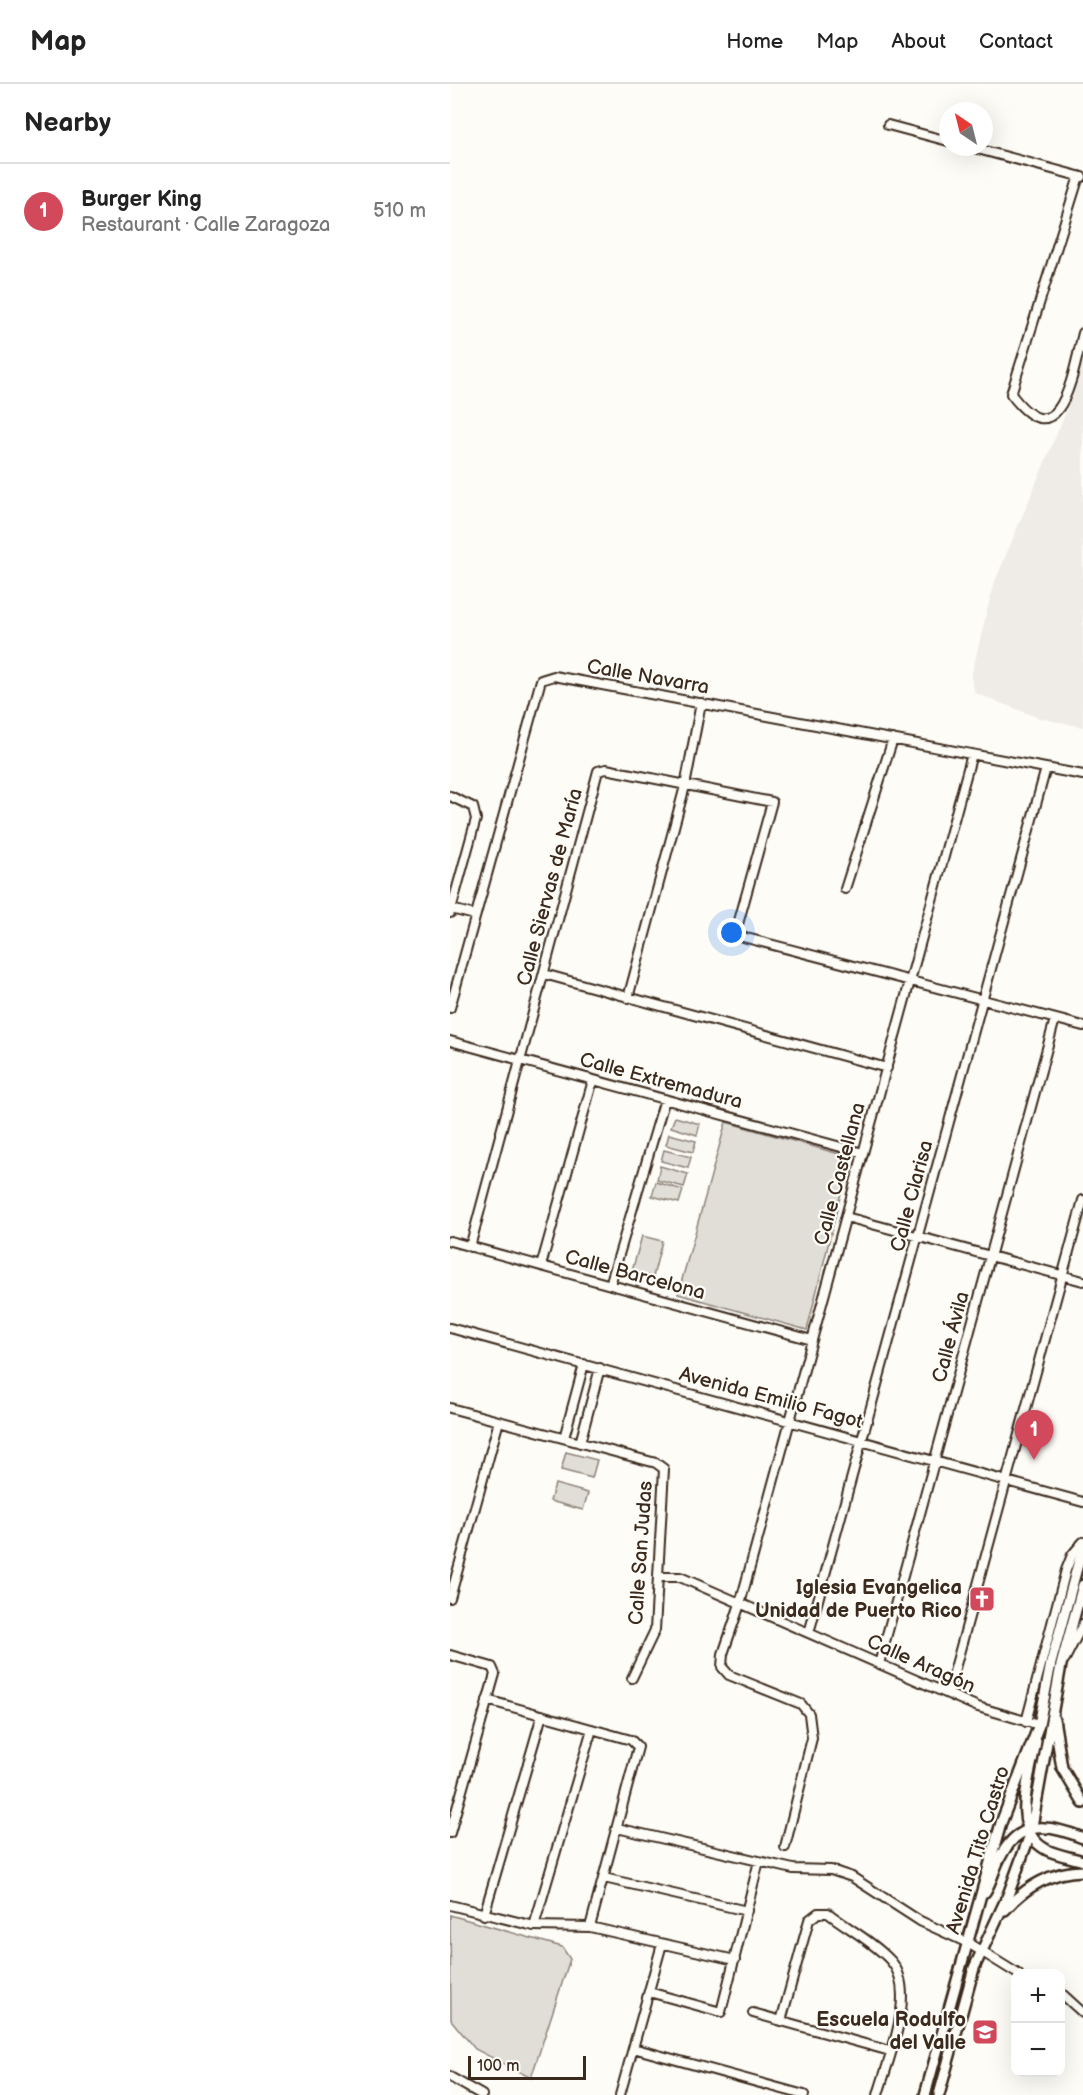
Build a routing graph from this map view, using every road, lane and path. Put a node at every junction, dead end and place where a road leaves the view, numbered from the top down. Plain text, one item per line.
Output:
1 (888, 125) dead end
2 (939, 139) edge
3 (993, 153) edge
4 (1081, 177) edge
5 (1083, 333) edge
6 (701, 703) junction
7 (893, 739) junction
8 (972, 754) junction
9 (1046, 768) junction
10 (1083, 775) edge
11 (685, 786) junction
12 (450, 796) edge
13 (845, 889) dead end
14 (451, 911) edge
15 (475, 915) junction
16 (544, 974) junction
17 (910, 982) junction
18 (628, 998) junction
19 (982, 1001) junction
20 (450, 1008) edge
21 (1055, 1019) junction
22 (1083, 1026) edge
23 (450, 1041) edge
24 (521, 1060) junction
25 (886, 1068) junction
26 (593, 1080) junction
27 (665, 1099) junction
28 (863, 1153) junction
29 (1083, 1200) edge
30 (846, 1217) junction
31 (918, 1236) junction
32 (450, 1241) edge
33 (470, 1247) junction
34 (990, 1256) junction
35 (542, 1266) junction
36 (1062, 1276) junction
37 (1083, 1281) edge
38 (610, 1285) junction
39 (450, 1328) edge
40 (812, 1340) junction
41 (584, 1364) junction
42 (600, 1368) junction
43 (450, 1408) edge
44 (790, 1420) junction
45 (499, 1421) junction
46 (564, 1438) junction
47 (862, 1440) junction
48 (580, 1443) junction
49 (934, 1459) junction
50 (1007, 1479) junction
51 (1083, 1502) edge
52 (1083, 1544) edge
53 (659, 1577) junction
54 (1083, 1586) edge
55 (450, 1598) edge
56 (740, 1604) junction
57 (1083, 1624) edge
58 (809, 1633) junction
59 (450, 1655) edge
60 (879, 1664) junction
61 (1061, 1665) junction
62 (632, 1678) dead end
63 (948, 1694) junction
64 (487, 1700) junction
65 (1053, 1713) junction
66 (542, 1715) junction
67 (1026, 1722) junction
68 (1039, 1725) junction
69 (592, 1729) junction
70 (1083, 1803) edge
71 (618, 1828) junction
72 (1031, 1832) junction
73 (450, 1833) edge
74 (1083, 1838) edge
75 (785, 1847) dead end
76 (759, 1861) junction
77 (1083, 1861) edge
78 (1083, 1871) edge
79 (604, 1878) junction
80 (980, 1902) junction
81 (450, 1905) edge
82 (747, 1911) junction
83 (484, 1915) junction
84 (995, 1921) junction
85 (534, 1926) junction
86 (590, 1927) junction
87 (968, 1943) junction
88 (662, 1944) junction
89 (981, 1950) junction
90 (735, 1960) junction
91 (1011, 1969) edge
92 (649, 1992) junction
93 (1065, 1997) edge
94 (753, 2013) dead end
95 (1083, 2013) edge
96 (781, 2021) junction
97 (633, 2048) junction
98 (890, 2051) junction
99 (450, 2077) edge
100 (482, 2095) edge
101 (620, 2095) edge
102 (804, 2095) edge
103 (878, 2095) edge
104 (925, 2095) edge
105 (939, 2095) edge

1 - 2 street
3 - 4 street
4 - 5 street
6 - 7 street, Calle Navarra
6 - 11 street
6 - 15 street, Calle Navarra
7 - 8 street, Calle Navarra
7 - 13 street
8 - 9 street, Calle Navarra
8 - 17 street, Calle Castellana
9 - 10 street, Calle Navarra
9 - 19 street, Calle Clarisa
11 - 16 street, Calle Siervas de María
11 - 17 street, Calle Siervas de María
11 - 18 street
12 - 14 street
14 - 15 street
15 - 20 street, Calle Navarra
16 - 18 street
16 - 24 street, Calle Siervas de María
17 - 19 street, Calle Siervas de María
17 - 25 street, Calle Castellana
18 - 25 street
19 - 21 street, Calle Siervas de María
19 - 31 street, Calle Clarisa
21 - 22 street, Calle Siervas de María
21 - 34 street, Calle Ávila
23 - 24 street, Calle Extremadura
24 - 26 street, Calle Extremadura
24 - 33 street, Calle Siervas de María
25 - 28 street, Calle Castellana
26 - 27 street, Calle Extremadura
26 - 35 street
27 - 28 street, Calle Extremadura
27 - 38 street
28 - 30 street, Calle Castellana
29 - 36 street
30 - 31 street
30 - 40 street, Calle Castellana
31 - 34 street
31 - 47 street, Calle Clarisa
32 - 33 street, Calle Barcelona
33 - 35 street, Calle Barcelona
34 - 36 street
34 - 49 street, Calle Ávila
35 - 38 street, Calle Barcelona
36 - 37 street
36 - 50 street
38 - 40 street, Calle Barcelona
39 - 41 street, Avenida Emilio Fagot
40 - 44 street, Calle Castellana
41 - 42 street, Avenida Emilio Fagot
41 - 46 street
42 - 44 street, Avenida Emilio Fagot
42 - 48 street
43 - 45 street, Calle San Judas
44 - 47 street, Avenida Emilio Fagot
44 - 56 street, Calle Castellana
45 - 46 street, Calle San Judas
45 - 55 street
46 - 48 street, Calle San Judas
47 - 49 street, Avenida Emilio Fagot
47 - 58 street, Calle Clarisa
48 - 53 street, Calle San Judas
49 - 50 street, Avenida Emilio Fagot
49 - 60 street, Calle Ávila
50 - 51 street, Avenida Emilio Fagot
50 - 63 street
52 - 67 street
52 - 68 main road, Avenida Tito Castro
53 - 56 street, Calle Aragón
53 - 62 street, Calle San Judas
54 - 61 main road, Avenida Tito Castro
56 - 58 street, Calle Aragón
56 - 75 street, Calle Castellana
57 - 61 street
58 - 60 street, Calle Aragón
59 - 64 street
60 - 63 street, Calle Aragón
61 - 65 main road, Avenida Tito Castro
63 - 67 street, Calle Aragón
64 - 66 street
64 - 73 street
65 - 70 main road
65 - 72 main road, Avenida Tito Castro
66 - 69 street
66 - 83 street
67 - 68 street, Calle Aragón
68 - 72 main road
68 - 80 main road, Avenida Tito Castro
69 - 71 street
69 - 85 street
71 - 76 street
71 - 79 street
72 - 74 main road
72 - 77 main road
72 - 80 main road
72 - 84 main road, Avenida Tito Castro
76 - 82 street
76 - 87 street
78 - 84 main road
79 - 82 street
79 - 86 street
80 - 87 main road, Avenida Tito Castro
81 - 83 street
82 - 90 street
83 - 85 street
84 - 89 main road, Avenida Tito Castro
85 - 86 street
86 - 88 street
87 - 89 street
87 - 104 main road, Avenida Tito Castro
88 - 90 street
88 - 92 street
89 - 91 street
89 - 105 main road, Avenida Tito Castro
90 - 92 street
92 - 97 street
93 - 95 street
94 - 96 street
96 - 98 street
96 - 98 street
97 - 101 street
97 - 102 street
98 - 103 street
99 - 100 street

